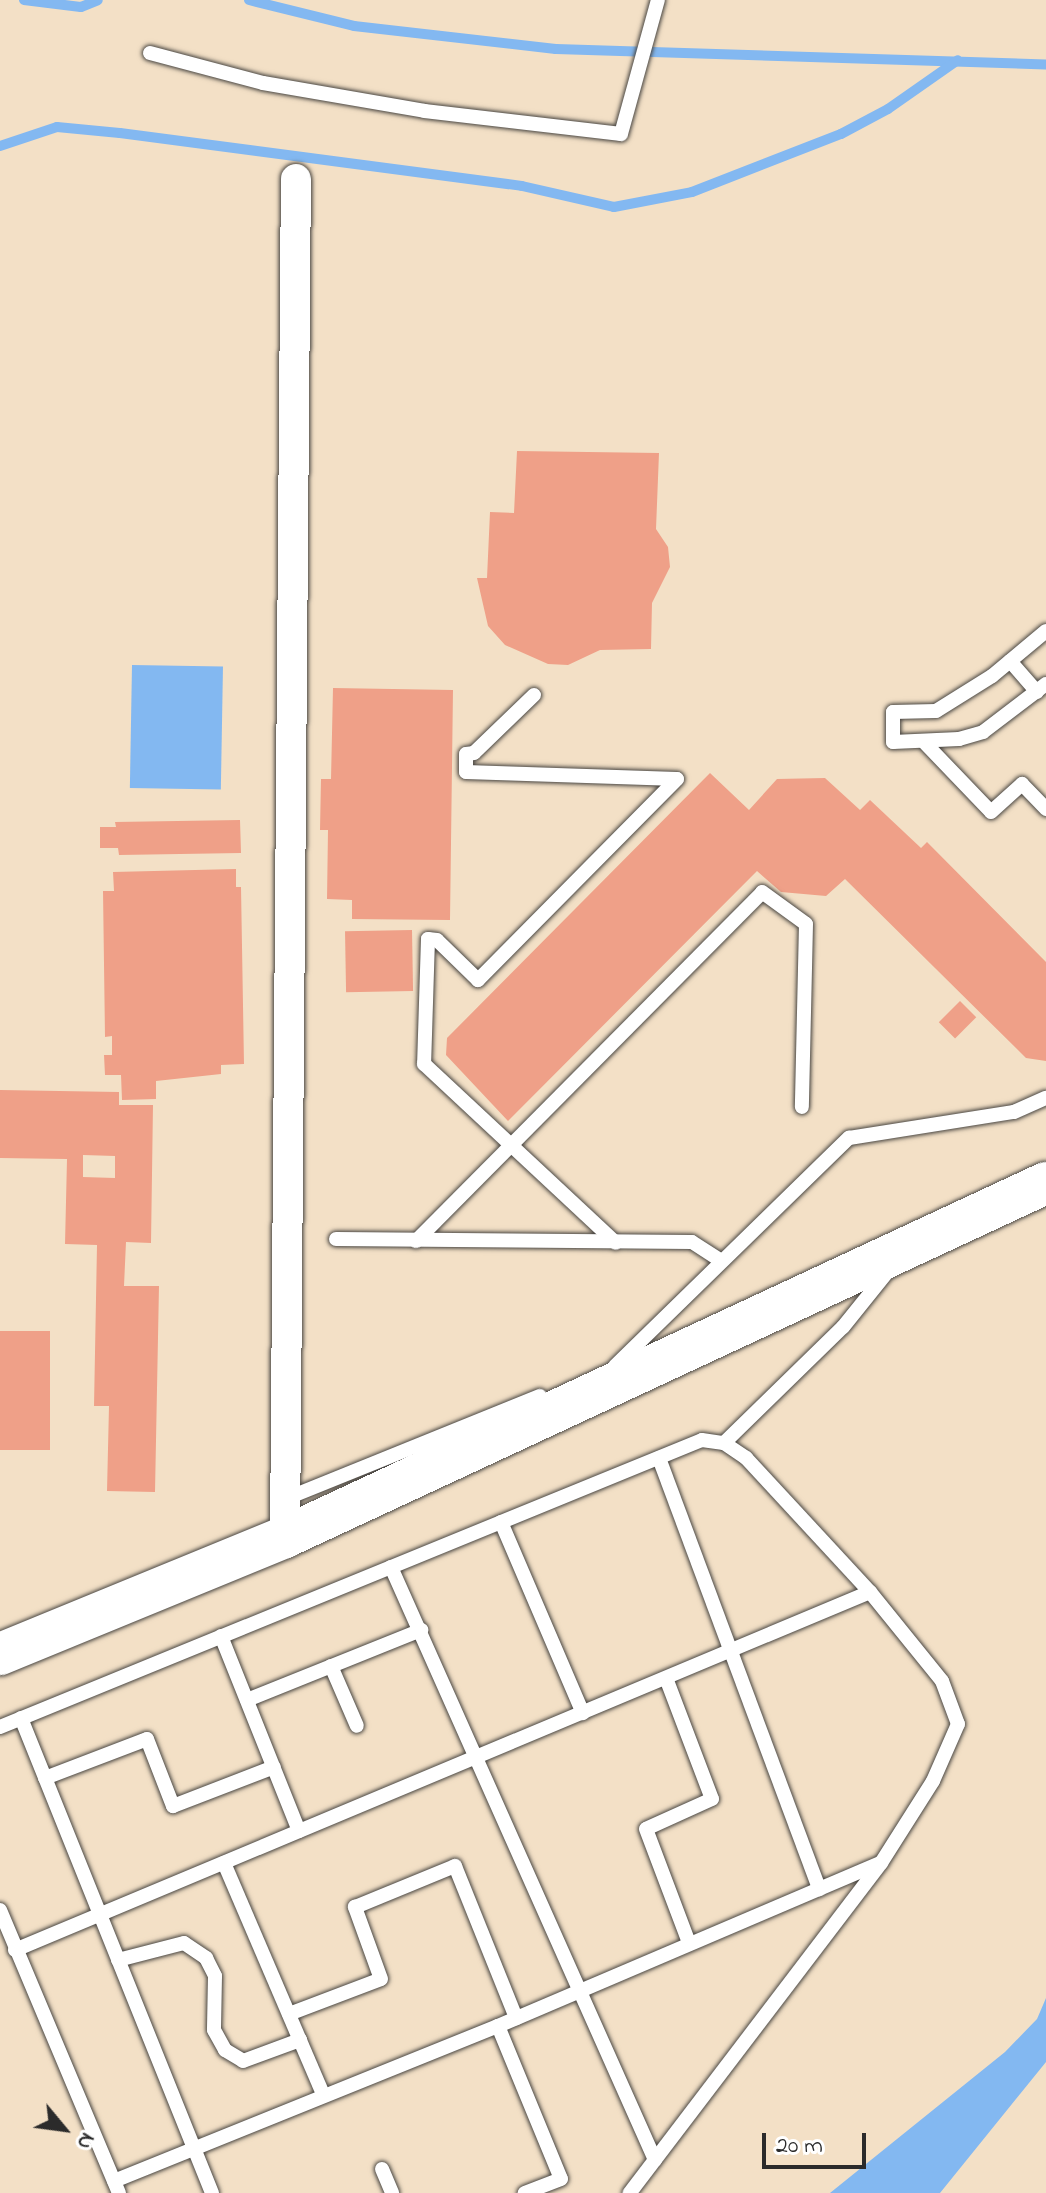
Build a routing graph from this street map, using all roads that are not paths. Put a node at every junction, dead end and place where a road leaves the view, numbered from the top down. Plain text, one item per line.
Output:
1 (658, 0) edge
2 (150, 53) dead end
3 (296, 179) dead end
4 (1046, 631) edge
5 (1010, 661) junction
6 (1042, 688) edge
7 (534, 695) dead end
8 (923, 741) junction
9 (1046, 809) edge
10 (1046, 1098) edge
11 (802, 1107) dead end
12 (508, 1148) junction
13 (1046, 1183) edge
14 (336, 1239) dead end
15 (416, 1241) junction
16 (616, 1243) junction
17 (909, 1245) junction
18 (720, 1260) junction
19 (602, 1371) dead end
20 (558, 1389) dead end
21 (724, 1443) junction
22 (659, 1458) junction
23 (285, 1518) junction
24 (501, 1522) junction
25 (391, 1567) junction
26 (870, 1592) junction
27 (421, 1630) junction
28 (221, 1636) junction
29 (731, 1651) junction
30 (0, 1654) edge
31 (331, 1666) junction
32 (666, 1678) junction
33 (247, 1700) junction
34 (583, 1713) junction
35 (21, 1718) junction
36 (357, 1726) dead end
37 (0, 1727) edge
38 (479, 1757) junction
39 (274, 1767) junction
40 (45, 1778) junction
41 (299, 1831) junction
42 (224, 1863) junction
43 (881, 1863) junction
44 (819, 1889) junction
45 (0, 1910) edge
46 (100, 1915) junction
47 (689, 1943) junction
48 (15, 1950) junction
49 (118, 1960) junction
50 (581, 1990) junction
51 (289, 2014) junction
52 (516, 2018) junction
53 (498, 2026) junction
54 (300, 2040) junction
55 (323, 2094) junction
56 (193, 2148) junction
57 (655, 2160) junction
58 (382, 2169) dead end
59 (116, 2187) edge
60 (212, 2193) edge
61 (392, 2193) edge
62 (525, 2193) edge
63 (630, 2193) edge

1 - 2 lane
3 - 23 street
4 - 5 lane
5 - 6 lane
5 - 8 lane
6 - 8 lane
7 - 12 lane
8 - 9 lane
10 - 18 lane
11 - 12 lane
12 - 15 lane
12 - 16 lane
13 - 17 street
14 - 15 lane
15 - 16 lane
16 - 18 lane
17 - 21 lane
17 - 23 street
18 - 19 lane
20 - 23 lane
21 - 22 lane
21 - 26 lane
22 - 24 lane
22 - 29 lane
23 - 30 street
24 - 25 lane
24 - 34 lane
25 - 27 lane
25 - 28 lane
26 - 29 lane
26 - 43 lane
27 - 31 lane
27 - 38 lane
28 - 33 lane
28 - 35 lane
29 - 32 lane
29 - 44 lane
31 - 33 lane
31 - 36 lane
32 - 34 lane
32 - 47 lane
33 - 39 lane
34 - 38 lane
35 - 37 lane
35 - 40 lane
38 - 41 lane
38 - 50 lane
39 - 40 lane
39 - 41 lane
40 - 46 lane
41 - 42 lane
42 - 46 lane
42 - 51 lane
43 - 44 lane
43 - 57 lane
44 - 47 lane
45 - 48 lane
46 - 48 lane
46 - 49 lane
47 - 50 lane
48 - 59 lane
49 - 54 lane
49 - 56 lane
50 - 52 lane
50 - 57 lane
51 - 52 lane
51 - 54 lane
52 - 53 lane
53 - 55 lane
53 - 62 lane
54 - 55 lane
55 - 56 lane
56 - 59 lane
56 - 60 lane
57 - 63 lane
58 - 61 lane

